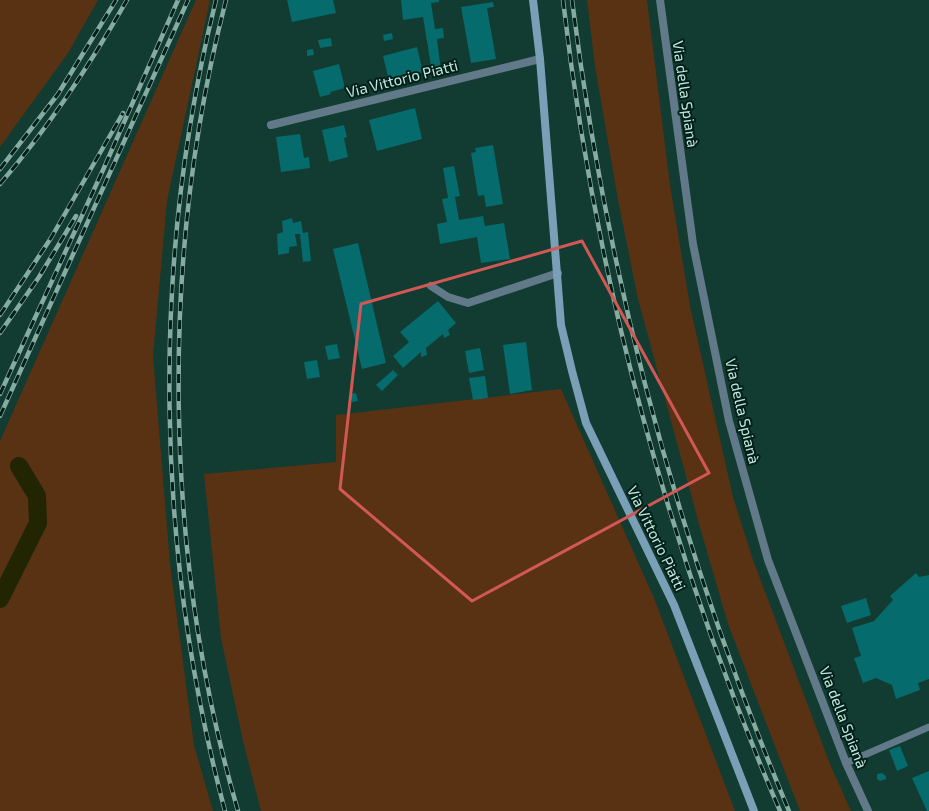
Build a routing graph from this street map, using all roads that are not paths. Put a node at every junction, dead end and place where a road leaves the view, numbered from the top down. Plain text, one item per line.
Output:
1 (533, 0) edge
2 (660, 0) edge
3 (540, 59) junction
4 (271, 125) dead end
5 (558, 273) junction
6 (431, 286) dead end
7 (929, 727) edge
8 (846, 763) junction
9 (754, 811) edge
10 (868, 811) edge

1 - 3 street, Via Vittorio Piatti
2 - 8 street, Via della Spianà
3 - 4 street, Via Vittorio Piatti
3 - 5 street, Via Vittorio Piatti
5 - 6 street
5 - 9 street, Via Vittorio Piatti
7 - 8 lane
8 - 10 street, Via della Spianà

